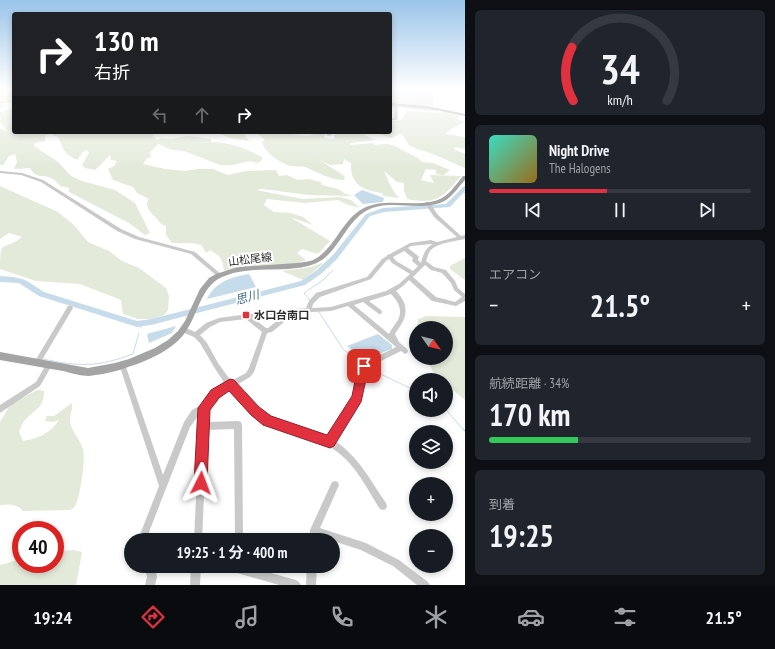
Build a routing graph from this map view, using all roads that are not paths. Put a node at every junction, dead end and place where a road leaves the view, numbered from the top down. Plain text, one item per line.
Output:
1 (0, 172) edge
2 (465, 177) edge
3 (427, 204) junction
4 (462, 238) edge
5 (437, 244) junction
6 (404, 248) junction
7 (389, 256) junction
8 (423, 264) junction
9 (219, 275) junction
10 (411, 275) junction
11 (392, 291) junction
12 (465, 297) edge
13 (364, 300) junction
14 (349, 304) junction
15 (70, 308) dead end
16 (308, 311) junction
17 (293, 312) junction
18 (380, 312) dead end
19 (247, 316) junction
20 (184, 330) junction
21 (265, 332) junction
22 (196, 335) junction
23 (401, 348) junction
24 (0, 356) edge
25 (37, 362) junction
26 (122, 364) junction
27 (49, 365) junction
28 (230, 384) junction
29 (204, 408) junction
30 (0, 409) edge
31 (203, 426) junction
32 (330, 442) junction
33 (335, 485) dead end
34 (163, 486) junction
35 (383, 506) dead end
36 (314, 530) junction
37 (145, 533) edge
38 (198, 533) edge
39 (239, 533) edge
40 (313, 533) edge
41 (151, 573) edge
42 (196, 573) edge
43 (256, 573) edge
44 (312, 573) edge
45 (150, 585) edge
46 (195, 585) edge
47 (296, 585) edge
48 (311, 585) edge
49 (425, 585) edge

1 - 9 street
2 - 3 main road, 山松尾線
3 - 4 street
3 - 9 main road, 山松尾線
4 - 5 street
5 - 6 street
5 - 8 street
6 - 7 street
6 - 8 street
7 - 10 street
7 - 16 street
8 - 10 street
8 - 12 street
9 - 20 main road, 山松尾線
10 - 11 street
10 - 12 street
11 - 13 street
11 - 23 street
13 - 14 street
13 - 18 street
14 - 16 street
14 - 23 street
15 - 25 street
16 - 17 street
17 - 19 street
17 - 21 street
19 - 21 street
19 - 22 street
20 - 22 street
20 - 26 main road, 山松尾線
21 - 28 street
22 - 28 street
23 - 32 street
24 - 25 main road, 山松尾線
25 - 27 main road, 山松尾線
26 - 27 main road, 山松尾線
26 - 34 street
27 - 30 street
28 - 29 street
28 - 32 street
29 - 31 street
29 - 34 street
31 - 38 street
31 - 39 street
32 - 35 street
33 - 36 street
34 - 37 street
36 - 40 street
36 - 49 street
41 - 45 street
42 - 46 street
43 - 47 street
44 - 48 street

